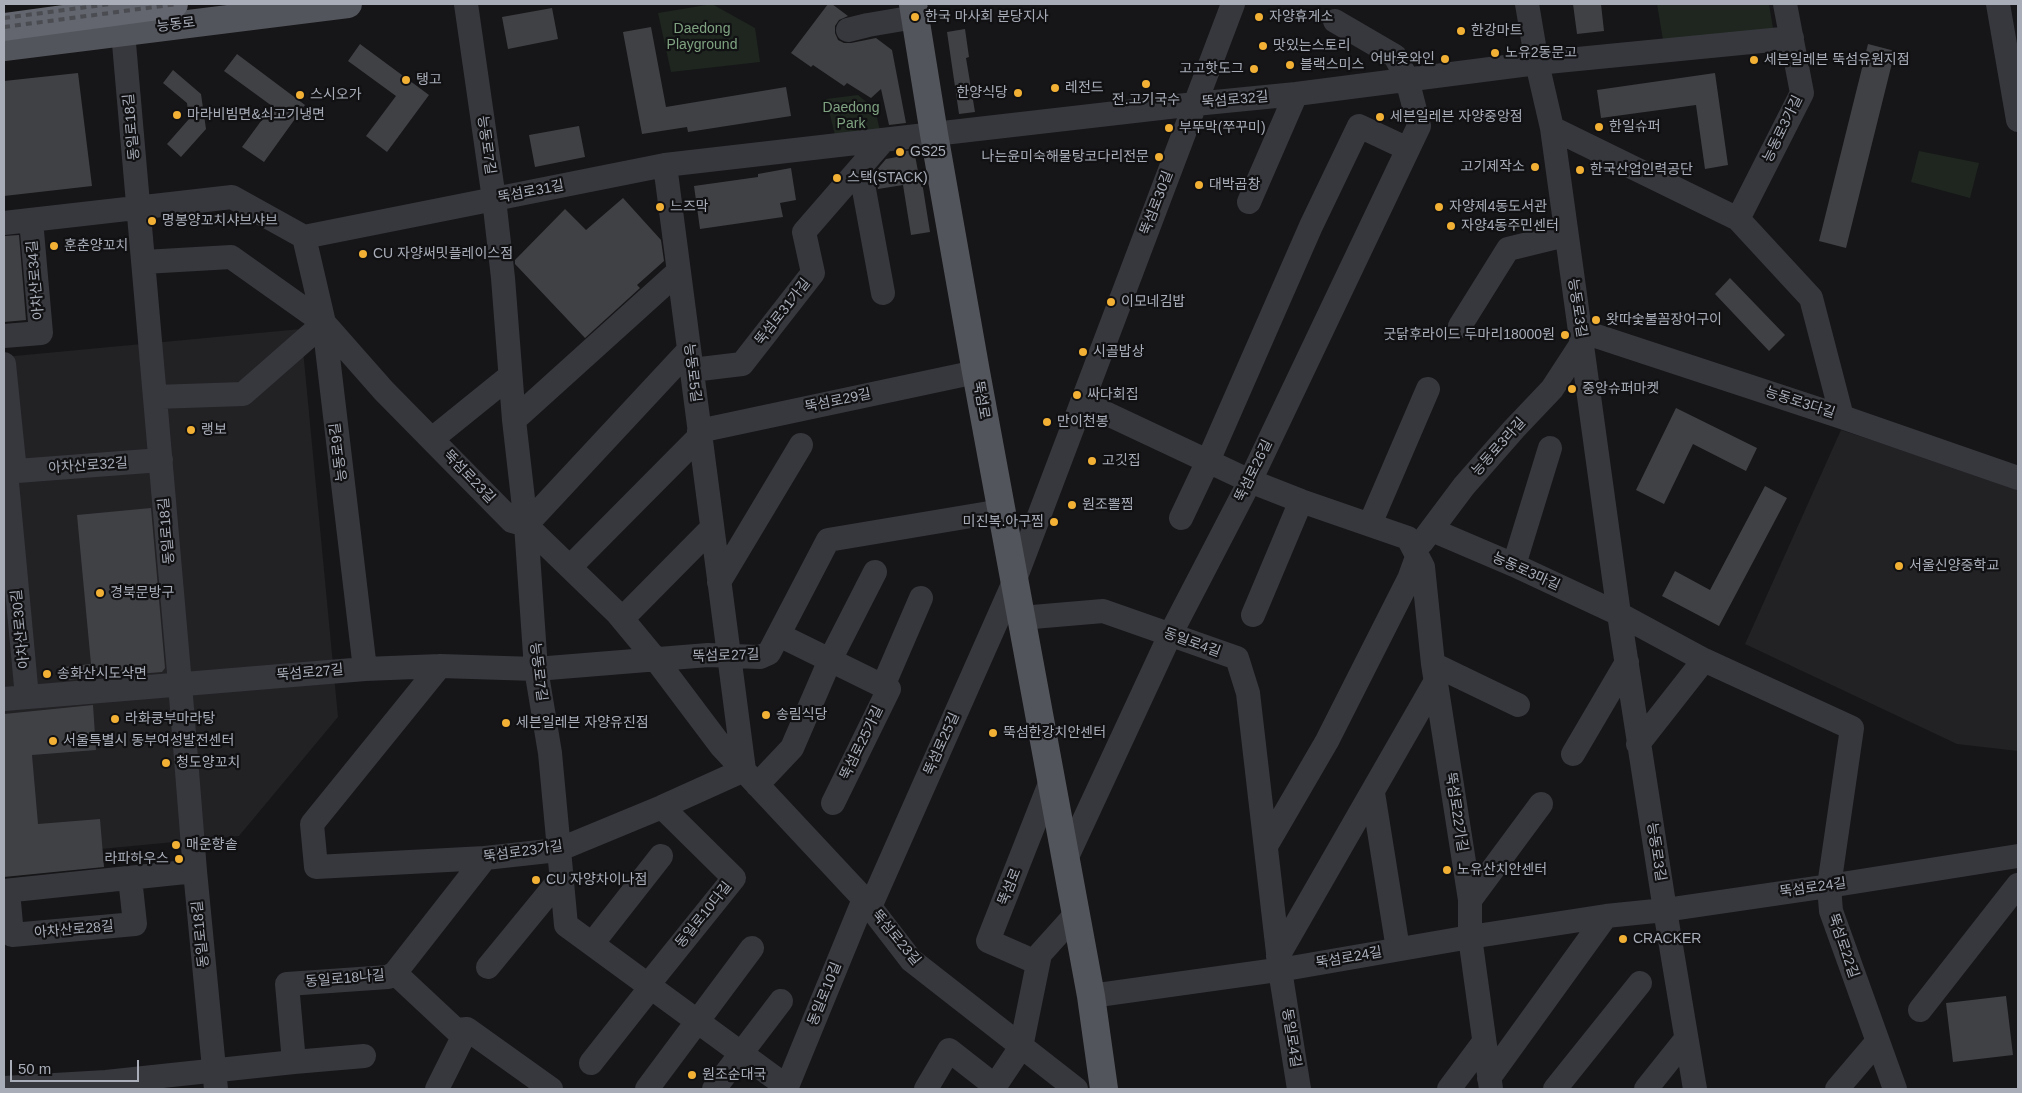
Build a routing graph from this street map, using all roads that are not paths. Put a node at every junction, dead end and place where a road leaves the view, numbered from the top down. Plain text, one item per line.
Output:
1 (103, 4) edge
2 (174, 4) edge
3 (348, 4) edge
4 (466, 4) edge
5 (1232, 4) edge
6 (1527, 4) edge
7 (1785, 4) edge
8 (1998, 4) edge
9 (914, 10) edge
10 (4, 17) edge
11 (1334, 21) dead end
12 (4, 27) edge
13 (848, 30) dead end
14 (123, 32) junction
15 (1792, 38) junction
16 (4, 47) edge
17 (1537, 63) junction
18 (1406, 79) junction
19 (1296, 94) junction
20 (1195, 104) junction
21 (2018, 120) edge
22 (1552, 128) junction
23 (934, 134) junction
24 (884, 140) junction
25 (1408, 149) junction
26 (665, 165) junction
27 (860, 168) junction
28 (494, 199) junction
29 (1249, 202) dead end
30 (139, 206) junction
31 (1738, 219) junction
32 (31, 220) junction
33 (4, 223) edge
34 (1565, 235) junction
35 (304, 237) junction
36 (144, 262) junction
37 (679, 272) junction
38 (883, 293) dead end
39 (324, 323) junction
40 (1460, 326) dead end
41 (4, 336) edge
42 (1582, 337) junction
43 (690, 360) junction
44 (4, 364) edge
45 (976, 372) junction
46 (510, 376) junction
47 (1428, 389) dead end
48 (156, 397) junction
49 (1082, 402) junction
50 (1842, 417) junction
51 (514, 420) junction
52 (700, 434) junction
53 (432, 439) junction
54 (801, 445) dead end
55 (1550, 448) dead end
56 (161, 460) junction
57 (1208, 461) junction
58 (8, 472) edge
59 (2018, 478) edge
60 (1250, 481) junction
61 (1301, 501) junction
62 (1001, 511) junction
63 (1181, 518) dead end
64 (526, 524) junction
65 (1370, 524) junction
66 (712, 528) junction
67 (1432, 530) junction
68 (1413, 548) junction
69 (1514, 565) junction
70 (570, 567) junction
71 (875, 572) dead end
72 (719, 582) junction
73 (1014, 582) junction
74 (920, 598) dead end
75 (1619, 614) junction
76 (1253, 615) dead end
77 (1021, 618) junction
78 (622, 619) junction
79 (779, 635) junction
80 (1170, 635) junction
81 (728, 656) junction
82 (657, 660) junction
83 (830, 660) junction
84 (1704, 660) junction
85 (1627, 662) junction
86 (440, 666) junction
87 (365, 669) junction
88 (536, 669) junction
89 (1435, 672) junction
90 (180, 684) junction
91 (883, 686) junction
92 (27, 697) junction
93 (4, 699) edge
94 (1518, 705) dead end
95 (1638, 744) junction
96 (1573, 754) dead end
97 (751, 778) junction
98 (1051, 781) junction
99 (1373, 793) junction
100 (833, 803) dead end
101 (1541, 804) dead end
102 (662, 807) junction
103 (1266, 846) junction
104 (558, 850) junction
105 (661, 856) dead end
106 (2018, 856) edge
107 (486, 858) junction
108 (1066, 859) junction
109 (195, 871) junction
110 (130, 878) junction
111 (561, 878) junction
112 (2018, 885) edge
113 (1829, 886) junction
114 (6, 891) edge
115 (1470, 900) junction
116 (867, 903) junction
117 (1665, 910) junction
118 (1076, 914) junction
119 (1606, 916) junction
120 (1470, 937) junction
121 (592, 944) junction
122 (752, 948) dead end
123 (1398, 949) junction
124 (1038, 963) junction
125 (1279, 963) junction
126 (488, 966) dead end
127 (395, 973) junction
128 (1640, 984) dead end
129 (649, 986) junction
130 (1091, 996) junction
131 (781, 1001) dead end
132 (1920, 1010) dead end
133 (698, 1022) junction
134 (467, 1030) junction
135 (1686, 1039) junction
136 (1484, 1042) junction
137 (1877, 1042) junction
138 (1021, 1047) junction
139 (742, 1054) junction
140 (364, 1056) dead end
141 (294, 1062) junction
142 (591, 1063) dead end
143 (215, 1080) edge
144 (529, 1082) edge
145 (139, 1084) edge
146 (1490, 1084) edge
147 (107, 1086) edge
148 (994, 1087) edge
149 (18, 1088) edge
150 (786, 1088) edge
151 (437, 1089) edge
152 (551, 1089) edge
153 (647, 1089) edge
154 (714, 1089) edge
155 (926, 1089) edge
156 (1076, 1089) edge
157 (1104, 1089) edge
158 (1299, 1089) edge
159 (1449, 1089) edge
160 (1556, 1089) edge
161 (1646, 1089) edge
162 (1695, 1089) edge
163 (1837, 1089) edge
164 (1895, 1089) edge

1 - 10 highway
2 - 12 highway
3 - 14 main road, 능동로
4 - 28 street, 능동로7길
5 - 20 street, 뚝섬로30길
6 - 17 street, 능동로3길
7 - 15 street, 능동로3가길
8 - 21 street
9 - 13 street, 뚝섬로
9 - 23 main road, 뚝섬로
11 - 18 street, 뚝섬로26길
14 - 16 main road, 능동로
14 - 30 street, 동일로18길
15 - 17 street, 뚝섬로32길
15 - 31 street, 능동로3가길
17 - 18 street, 뚝섬로32길
17 - 22 street, 능동로3길
18 - 19 street, 뚝섬로32길
18 - 25 street, 뚝섬로26길
19 - 20 street, 뚝섬로32길
19 - 29 street
20 - 23 street, 뚝섬로32길
20 - 49 street, 뚝섬로30길
22 - 31 street
22 - 34 street, 능동로3길
23 - 24 street, 뚝섬로31길
23 - 45 main road, 뚝섬로
24 - 26 street, 뚝섬로31길
24 - 27 street, 뚝섬로31가길
25 - 57 street
25 - 60 street, 뚝섬로26길
26 - 28 street, 뚝섬로31길
26 - 37 street, 능동로5길
27 - 38 street
27 - 43 street, 뚝섬로31가길
28 - 35 street, 뚝섬로31길
28 - 46 street, 능동로7길
30 - 32 street, 아차산로34길
30 - 35 street
30 - 36 street, 동일로18길
31 - 50 street
32 - 33 street, 아차산로34길
32 - 41 street, 아차산로34길
34 - 40 street
34 - 42 street, 능동로3길
35 - 39 street, 능동로9길
36 - 39 street, 뚝섬로23길
36 - 48 street, 동일로18길
37 - 43 street, 능동로5길
37 - 51 street
39 - 48 street
39 - 53 street, 뚝섬로23길
39 - 87 street, 능동로9길
42 - 50 street, 능동로3다길
42 - 67 street, 능동로3라길
42 - 75 street, 능동로3길
43 - 52 street, 능동로5길
43 - 64 street
44 - 58 street
45 - 52 street, 뚝섬로29길
45 - 62 main road, 뚝섬로
46 - 51 street, 능동로7길
46 - 53 street
47 - 65 street
48 - 56 street, 동일로18길
49 - 57 street
49 - 73 street, 뚝섬로30길
50 - 59 street, 능동로3다길
51 - 64 street, 능동로7길
52 - 66 street, 능동로5길
52 - 70 street
53 - 64 street, 뚝섬로23길
54 - 72 street
55 - 69 street
56 - 58 street, 아차산로32길
56 - 90 street, 동일로18길
57 - 60 street
57 - 63 street
58 - 92 street, 아차산로30길
60 - 61 street
60 - 80 street, 뚝섬로26길
61 - 65 street
61 - 76 street
62 - 73 main road, 뚝섬로
62 - 79 street, 뚝섬로27길
64 - 70 street, 뚝섬로23길
64 - 88 street, 능동로7길
65 - 68 street
66 - 72 street, 능동로5길
66 - 78 street
67 - 68 street, 능동로3라길
67 - 69 street, 능동로3마길
68 - 89 street, 뚝섬로22가길
68 - 103 street
69 - 75 street, 능동로3마길
70 - 78 street, 뚝섬로23길
71 - 83 street
72 - 81 street, 능동로5길
73 - 77 main road, 뚝섬로
73 - 116 street, 뚝섬로25길
74 - 91 street, 뚝섬로25가길
75 - 84 street
75 - 85 street, 능동로3길
77 - 80 street, 동일로4길
77 - 98 main road, 뚝섬로
78 - 82 street, 뚝섬로23길
79 - 81 street, 뚝섬로27길
79 - 83 street, 뚝섬로25가길
80 - 103 street, 동일로4길
80 - 108 street, 뚝섬로26길
81 - 82 street, 뚝섬로27길
81 - 97 street, 능동로5길
82 - 88 street, 뚝섬로27길
82 - 97 street, 뚝섬로23길
83 - 91 street, 뚝섬로25가길
83 - 97 street
84 - 95 street
84 - 113 street, 뚝섬로22길
85 - 95 street, 능동로3길
85 - 96 street
86 - 87 street, 뚝섬로27길
86 - 88 street, 뚝섬로27길
86 - 107 street, 뚝섬로23가길
87 - 90 street, 뚝섬로27길
88 - 104 street, 능동로7길
89 - 94 street
89 - 99 street
89 - 115 street, 뚝섬로22가길
90 - 92 street
90 - 109 street, 동일로18길
91 - 100 street, 뚝섬로25가길
92 - 93 street
95 - 117 street, 능동로3길
97 - 102 street, 뚝섬로23가길
97 - 116 street, 뚝섬로23길
98 - 108 main road, 뚝섬로
98 - 124 street, 뚝섬로
99 - 123 street
99 - 125 street
101 - 115 street
102 - 104 street, 뚝섬로23가길
102 - 129 street, 동일로10다길
103 - 125 street, 동일로4길
104 - 107 street, 뚝섬로23가길
104 - 111 street
105 - 121 street
106 - 113 street, 뚝섬로24길
107 - 127 street, 동일로18나길
108 - 118 main road, 뚝섬로
109 - 110 street, 아차산로28길
109 - 143 street, 동일로18길
110 - 114 street, 아차산로28길
110 - 114 street, 아차산로28길
111 - 121 street
111 - 126 street
112 - 132 street
113 - 117 street, 뚝섬로24길
113 - 137 street, 뚝섬로22길
115 - 120 street, 뚝섬로22가길
116 - 138 street, 뚝섬로23길
116 - 150 street, 동일로10길
117 - 119 street, 뚝섬로24길
117 - 135 street, 능동로3길
118 - 124 street
118 - 130 main road, 뚝섬로
119 - 120 street, 뚝섬로24길
119 - 146 street
120 - 123 street, 뚝섬로24길
120 - 136 street, 뚝섬로22가길
121 - 129 street
122 - 133 street
123 - 125 street, 뚝섬로24길
124 - 138 street
125 - 130 street, 뚝섬로24길
125 - 158 street, 동일로4길
127 - 134 street
127 - 141 street, 동일로18나길
128 - 160 street
129 - 133 street
129 - 142 street, 동일로10다길
130 - 157 main road, 뚝섬로
131 - 139 street
133 - 139 street
133 - 153 street
134 - 144 street
134 - 151 street
135 - 161 street
135 - 162 street, 능동로3길
136 - 146 street, 뚝섬로22가길
136 - 159 street
137 - 163 street
137 - 164 street, 뚝섬로22길
138 - 148 street
138 - 156 street, 뚝섬로23길
139 - 150 street
139 - 154 street
140 - 141 street
141 - 143 street
143 - 145 street
144 - 152 street
145 - 147 street
147 - 149 street
148 - 155 street

